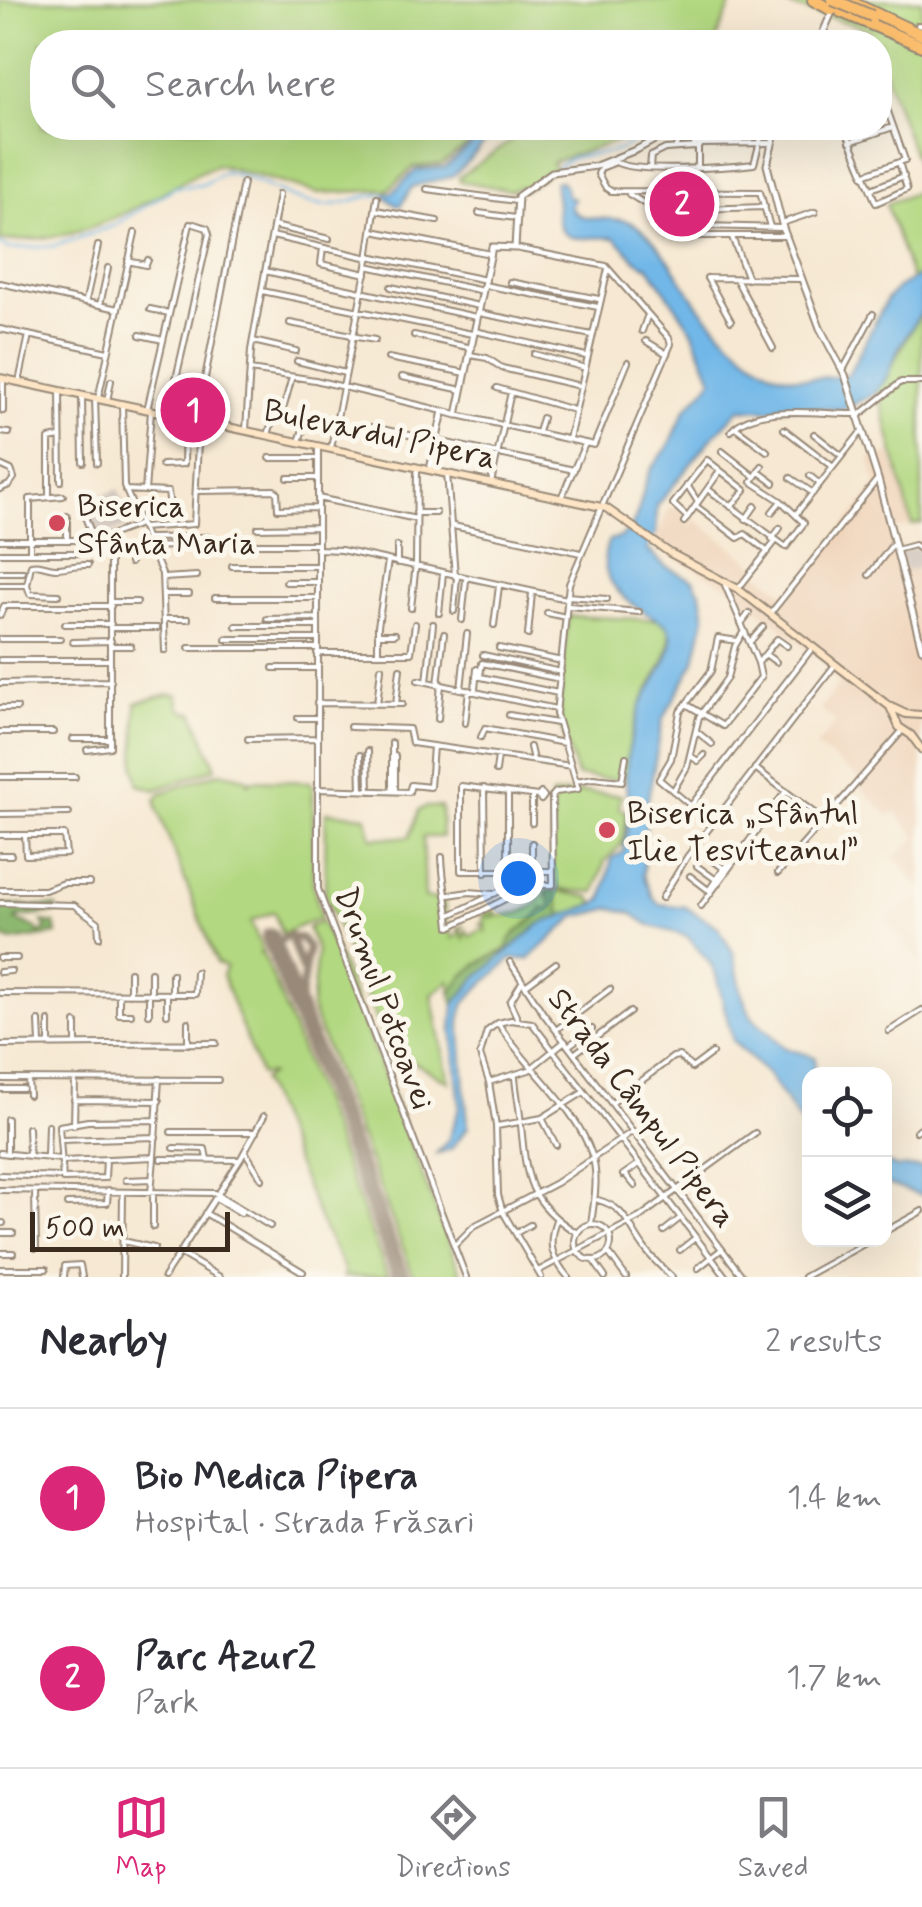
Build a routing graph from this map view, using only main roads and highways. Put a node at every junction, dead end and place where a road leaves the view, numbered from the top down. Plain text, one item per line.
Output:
1 (813, 0) edge
2 (847, 0) edge
3 (865, 0) edge
4 (835, 8) edge
5 (873, 14) junction
6 (921, 33) edge
7 (1, 378) edge
8 (889, 706) junction
9 (908, 714) junction
10 (922, 716) edge
11 (905, 727) junction
12 (922, 748) edge

1 - 4 highway
2 - 5 highway, bridge
3 - 6 highway
4 - 5 highway, bridge
4 - 6 highway
5 - 6 highway
7 - 8 main road, Bulevardul Pipera
8 - 9 main road
8 - 11 main road
9 - 10 main road
9 - 11 main road
9 - 11 main road
10 - 11 main road
11 - 12 main road

